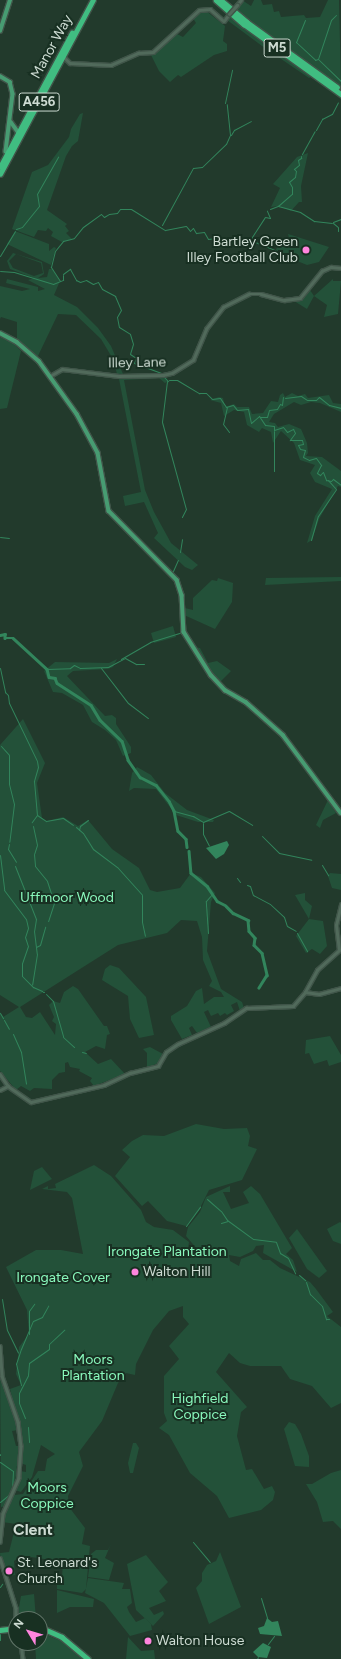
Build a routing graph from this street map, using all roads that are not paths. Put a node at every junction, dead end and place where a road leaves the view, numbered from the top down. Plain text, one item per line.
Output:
1 (10, 0) edge
2 (89, 0) edge
3 (93, 0) edge
4 (216, 0) edge
5 (221, 0) edge
6 (241, 0) edge
7 (0, 31) edge
8 (64, 58) junction
9 (0, 76) edge
10 (341, 90) edge
11 (341, 94) edge
12 (21, 126) junction
13 (12, 127) junction
14 (18, 132) junction
15 (20, 137) junction
16 (4, 159) junction
17 (0, 167) edge
18 (0, 174) edge
19 (341, 268) edge
20 (0, 333) edge
21 (50, 376) junction
22 (341, 813) edge
23 (341, 905) edge
24 (341, 988) edge
25 (305, 992) junction
26 (0, 1074) edge
27 (9, 1086) junction
28 (0, 1090) edge
29 (0, 1346) edge
30 (0, 1542) edge
31 (0, 1558) edge
32 (16, 1611) edge
33 (48, 1632) edge
34 (48, 1633) edge
35 (84, 1659) edge
36 (88, 1659) edge

1 - 7 main road
2 - 12 highway, Manor Way / A456
3 - 8 highway, Manor Way / A456
4 - 11 highway, M5
5 - 10 highway, M5
6 - 8 street, bridge
8 - 15 highway, Manor Way / A456
9 - 13 main road
12 - 13 main road
12 - 14 highway, Manor Way / A456
13 - 14 main road
13 - 16 main road
14 - 15 main road
14 - 16 highway, Manor Way / A456
15 - 18 highway, Manor Way / A456
16 - 17 highway, Manor Way / A456
19 - 21 street, Illey Lane
20 - 21 main road
21 - 22 main road
23 - 25 street
24 - 25 street
25 - 27 street
26 - 27 street
27 - 28 street
29 - 30 street
31 - 32 street
33 - 36 highway
34 - 35 highway

